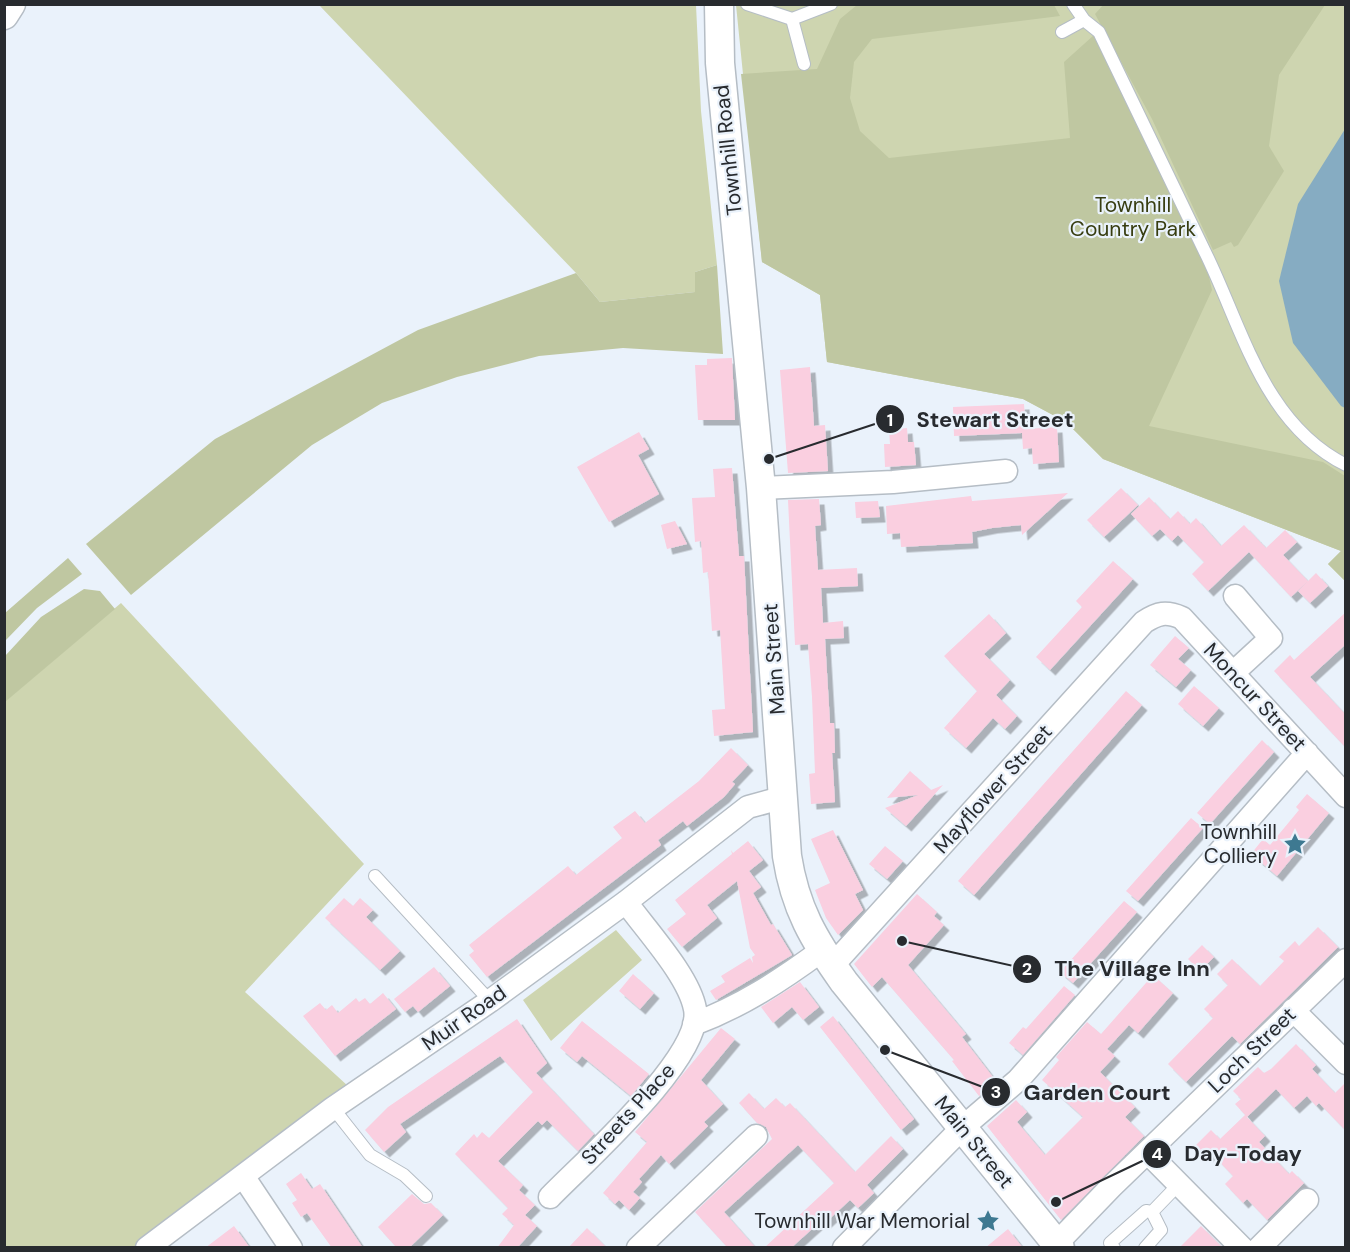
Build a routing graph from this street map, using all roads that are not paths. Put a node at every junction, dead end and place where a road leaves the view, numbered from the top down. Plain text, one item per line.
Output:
1 (11, 4) edge
2 (719, 4) edge
3 (747, 4) edge
4 (831, 4) edge
5 (1073, 4) edge
6 (4, 15) edge
7 (792, 19) junction
8 (1084, 20) junction
9 (1062, 32) dead end
10 (804, 64) dead end
11 (750, 360) joint
12 (1346, 465) edge
13 (1006, 471) dead end
14 (761, 488) junction
15 (1235, 596) dead end
16 (1156, 614) joint
17 (1234, 672) junction
18 (1307, 753) junction
19 (1346, 796) edge
20 (784, 797) junction
21 (375, 876) dead end
22 (626, 902) junction
23 (827, 958) junction
24 (1346, 960) edge
25 (489, 1001) junction
26 (1293, 1010) junction
27 (694, 1024) junction
28 (1346, 1063) edge
29 (333, 1108) junction
30 (963, 1127) junction
31 (756, 1136) dead end
32 (1147, 1152) junction
33 (243, 1176) junction
34 (1179, 1184) junction
35 (426, 1196) dead end
36 (550, 1197) dead end
37 (1307, 1200) dead end
38 (1152, 1212) junction
39 (1058, 1245) edge
40 (147, 1248) edge
41 (291, 1248) edge
42 (638, 1248) edge
43 (844, 1248) edge
44 (1114, 1248) edge
45 (1145, 1248) edge
46 (1242, 1248) edge
47 (1259, 1248) edge

1 - 6 street
2 - 11 street, Townhill Road
3 - 7 lane
4 - 7 lane
5 - 8 lane
7 - 10 lane
8 - 9 lane
8 - 12 lane
11 - 14 street, Main Street
13 - 14 street
14 - 20 street, Main Street
15 - 17 street
16 - 17 street, Moncur Street
16 - 23 street, Mayflower Street
17 - 18 street, Moncur Street
18 - 19 street, Moncur Street
18 - 30 street
20 - 22 street, Muir Road
20 - 23 street, Main Street
21 - 25 lane
22 - 25 street, Muir Road
22 - 27 street
23 - 27 street
23 - 30 street, Main Street
24 - 26 street, Loch Street
25 - 29 street, Muir Road
26 - 28 street
26 - 32 street, Loch Street
27 - 36 street, Streets Place
29 - 33 street, Muir Road
29 - 35 lane
30 - 39 street, Main Street
30 - 43 street
31 - 42 street
32 - 34 street
32 - 39 street, Loch Street
33 - 40 street, Muir Road
33 - 41 street
34 - 38 lane
34 - 46 street
37 - 47 street
38 - 44 lane
38 - 45 lane

